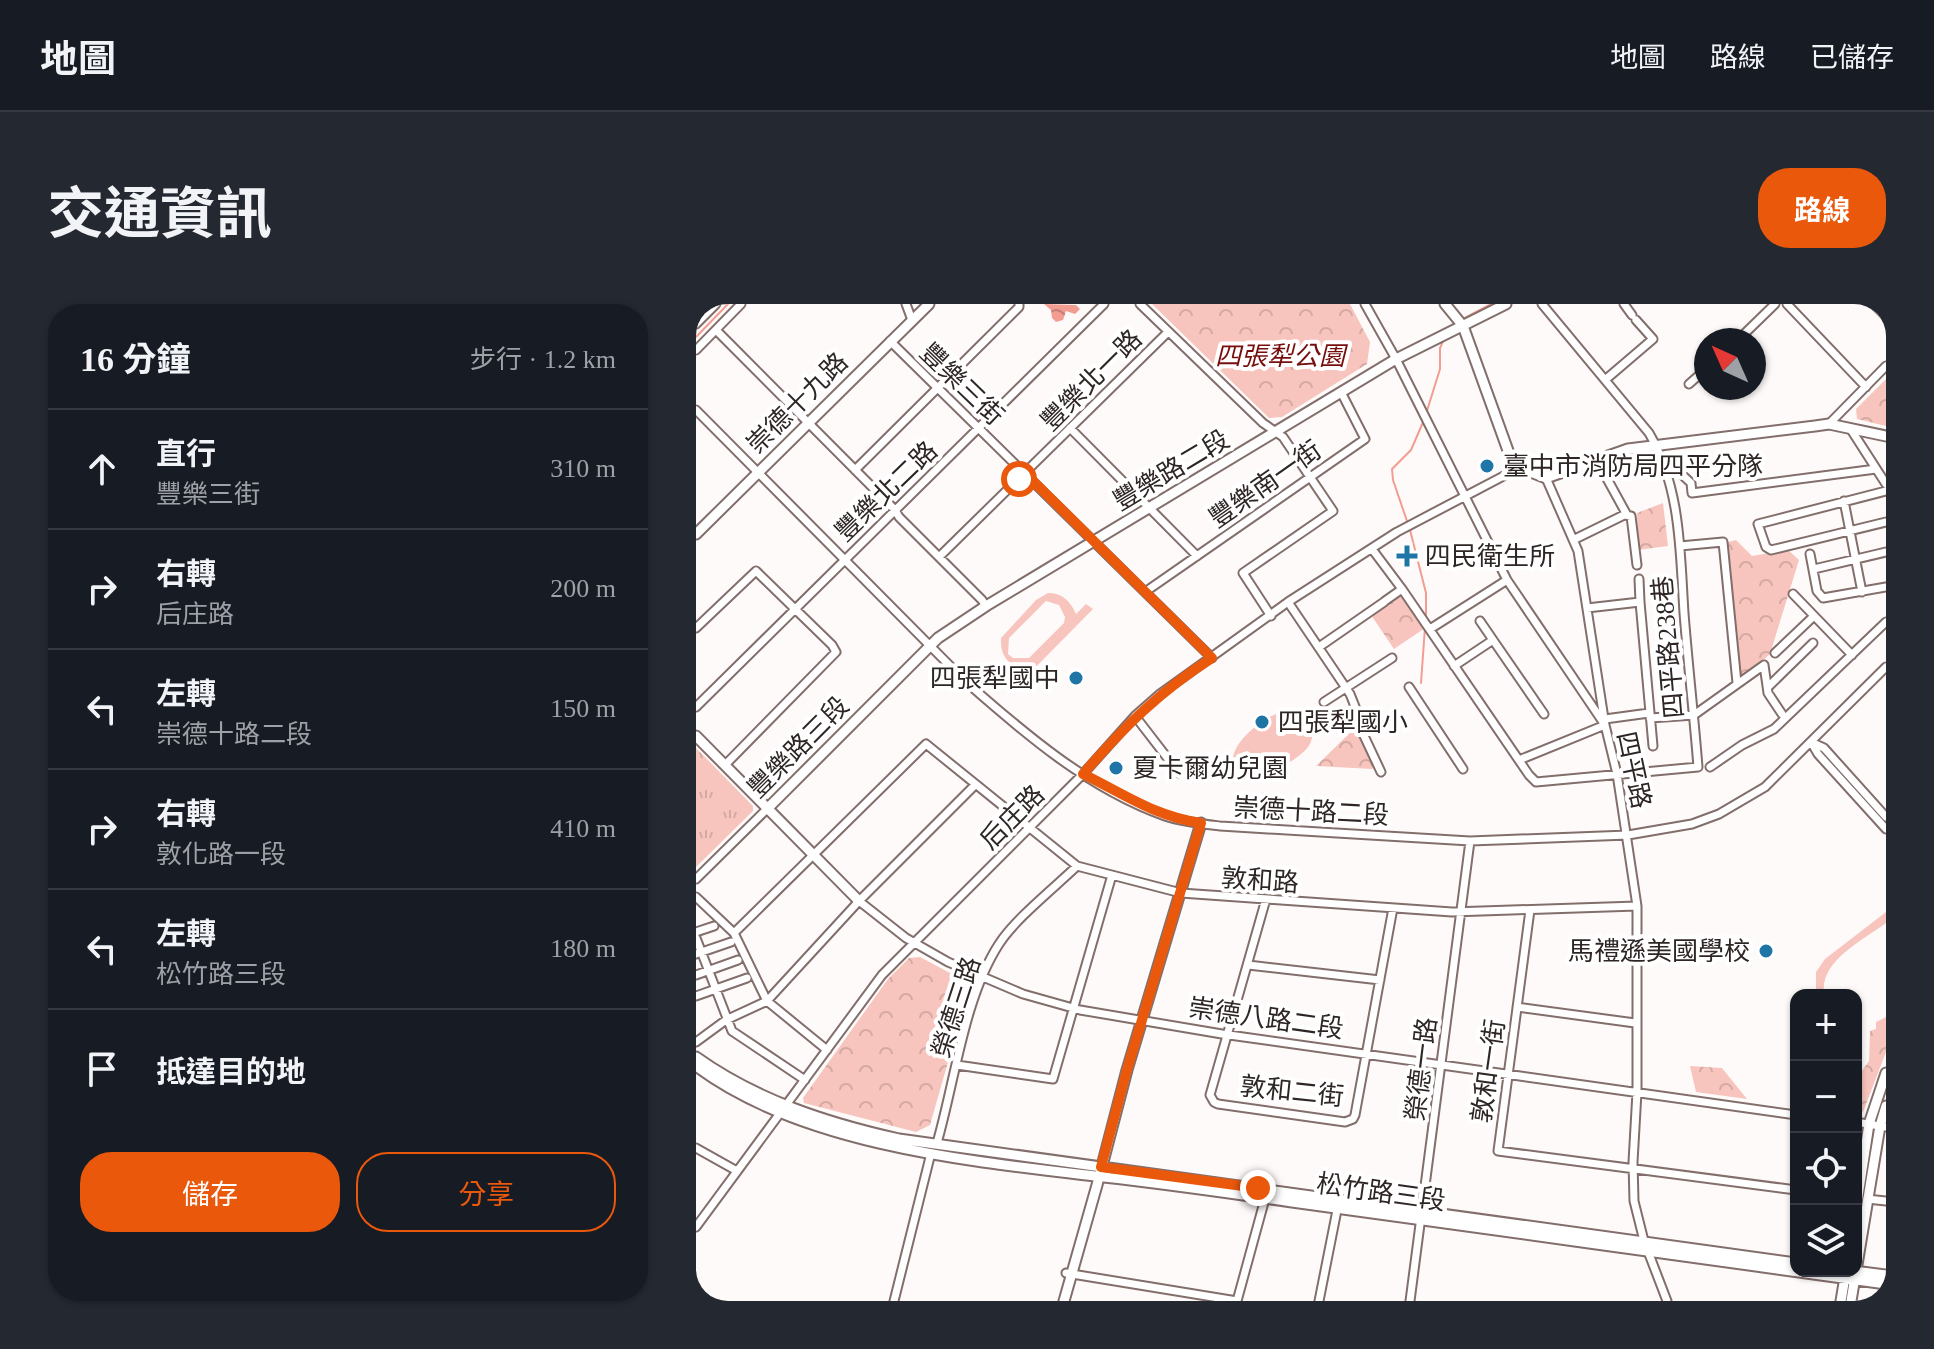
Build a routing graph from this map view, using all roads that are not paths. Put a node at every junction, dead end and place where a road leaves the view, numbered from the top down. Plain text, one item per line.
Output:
1 (716, 304) edge
2 (741, 304) edge
3 (906, 304) edge
4 (929, 304) edge
5 (1019, 304) edge
6 (1104, 304) edge
7 (1140, 304) edge
8 (1365, 304) edge
9 (1445, 304) edge
10 (1506, 304) edge
11 (1542, 304) edge
12 (1624, 304) edge
13 (1775, 304) edge
14 (1787, 304) edge
15 (1876, 304) edge
16 (1886, 314) edge
17 (912, 320) junction
18 (696, 324) edge
19 (1463, 326) junction
20 (1750, 328) edge
21 (716, 330) junction
22 (1168, 332) junction
23 (890, 341) junction
24 (696, 350) edge
25 (1396, 359) junction
26 (1886, 366) edge
27 (1605, 380) junction
28 (1694, 380) edge
29 (1689, 384) dead end
30 (1866, 387) junction
31 (938, 389) junction
32 (1341, 392) junction
33 (696, 410) edge
34 (808, 423) junction
35 (1829, 424) junction
36 (979, 428) junction
37 (1070, 428) junction
38 (1850, 428) junction
39 (1275, 432) junction
40 (1886, 436) edge
41 (1657, 446) junction
42 (1663, 457) junction
43 (1876, 469) junction
44 (855, 470) junction
45 (1515, 470) junction
46 (758, 472) junction
47 (1025, 473) junction
48 (1605, 475) dead end
49 (1309, 476) junction
50 (1546, 478) junction
51 (1886, 484) edge
52 (1886, 491) edge
53 (1464, 498) junction
54 (1844, 501) junction
55 (1150, 509) junction
56 (895, 510) junction
57 (1627, 515) junction
58 (1886, 522) edge
59 (1849, 531) junction
60 (696, 534) edge
61 (1575, 539) junction
62 (1095, 542) junction
63 (1680, 546) junction
64 (1372, 549) junction
65 (1886, 552) edge
66 (1810, 554) dead end
67 (1197, 556) junction
68 (939, 557) junction
69 (845, 559) junction
70 (1855, 559) junction
71 (1637, 565) dead end
72 (1814, 569) junction
73 (1639, 579) dead end
74 (1507, 580) junction
75 (1886, 587) edge
76 (1402, 589) junction
77 (1145, 592) junction
78 (1862, 592) junction
79 (1793, 594) dead end
80 (1288, 602) junction
81 (1640, 602) junction
82 (986, 606) junction
83 (795, 608) junction
84 (1587, 608) junction
85 (1271, 616) junction
86 (1814, 616) junction
87 (1480, 621) dead end
88 (1886, 622) edge
89 (696, 628) edge
90 (1430, 629) junction
91 (1493, 640) junction
92 (1813, 643) dead end
93 (930, 645) junction
94 (1319, 647) junction
95 (1775, 653) dead end
96 (1852, 655) junction
97 (1212, 658) junction
98 (1392, 658) dead end
99 (1454, 666) junction
100 (1886, 667) edge
101 (1737, 683) junction
102 (1409, 687) dead end
103 (1768, 687) junction
104 (1345, 688) junction
105 (1324, 702) dead end
106 (696, 707) edge
107 (1356, 709) dead end
108 (1544, 714) dead end
109 (1782, 714) dead end
110 (1694, 715) junction
111 (1135, 716) junction
112 (1649, 716) junction
113 (1605, 722) junction
114 (1352, 723) dead end
115 (696, 736) edge
116 (1811, 742) junction
117 (1653, 746) dead end
118 (1519, 760) junction
119 (725, 765) junction
120 (1710, 767) dead end
121 (1463, 769) dead end
122 (1381, 772) dead end
123 (1179, 773) dead end
124 (1083, 774) junction
125 (1617, 774) junction
126 (975, 785) junction
127 (769, 807) junction
128 (1886, 817) edge
129 (1201, 823) junction
130 (1029, 828) junction
131 (1886, 829) edge
132 (1628, 835) junction
133 (1470, 841) junction
134 (816, 855) junction
135 (1077, 866) junction
136 (1112, 875) junction
137 (696, 879) edge
138 (1181, 893) junction
139 (696, 897) edge
140 (1266, 899) junction
141 (859, 901) junction
142 (1637, 906) junction
143 (1393, 908) junction
144 (1530, 910) junction
145 (1461, 912) junction
146 (714, 926) dead end
147 (696, 935) edge
148 (733, 937) junction
149 (913, 943) junction
150 (699, 953) edge
151 (738, 960) dead end
152 (1248, 965) junction
153 (708, 971) junction
154 (696, 975) edge
155 (747, 978) dead end
156 (982, 978) junction
157 (1380, 980) junction
158 (715, 989) junction
159 (696, 996) edge
160 (767, 1001) junction
161 (1517, 1007) junction
162 (1075, 1008) junction
163 (726, 1020) junction
164 (1141, 1022) junction
165 (1635, 1023) junction
166 (1228, 1035) junction
167 (696, 1042) edge
168 (827, 1050) junction
169 (1366, 1055) junction
170 (696, 1057) edge
171 (1442, 1064) junction
172 (957, 1065) junction
173 (696, 1066) edge
174 (1886, 1073) edge
175 (1507, 1074) junction
176 (805, 1080) junction
177 (1637, 1092) junction
178 (1886, 1106) edge
179 (784, 1109) junction
180 (1790, 1114) edge
181 (1862, 1123) edge
182 (1869, 1124) junction
183 (1883, 1126) edge
184 (937, 1143) junction
185 (696, 1148) edge
186 (931, 1153) junction
187 (1633, 1169) junction
188 (737, 1171) junction
189 (1100, 1172) junction
190 (1862, 1178) edge
191 (1790, 1189) edge
192 (1862, 1192) edge
193 (1266, 1194) junction
194 (1862, 1201) edge
195 (1886, 1201) edge
196 (1338, 1204) junction
197 (1422, 1215) junction
198 (696, 1227) edge
199 (1645, 1246) junction
200 (1790, 1262) edge
201 (1790, 1266) edge
202 (1069, 1274) junction
203 (1862, 1274) edge
204 (1886, 1275) edge
205 (1850, 1277) edge
206 (1851, 1277) edge
207 (1862, 1277) edge
208 (1886, 1284) edge
209 (894, 1301) edge
210 (1061, 1301) edge
211 (1237, 1301) edge
212 (1319, 1301) edge
213 (1410, 1301) edge
214 (1667, 1301) edge
215 (1841, 1301) edge
216 (1851, 1301) edge

1 - 18 street
2 - 21 street
3 - 17 street
4 - 17 street, 崇德十九路
5 - 31 street
6 - 36 street, 豐樂北二路
7 - 22 street
8 - 25 street, 四平路
9 - 19 street
10 - 19 street, 豐樂路二段
11 - 27 street, 四平路238巷
12 - 27 street
13 - 20 street
14 - 30 street
15 - 16 main road
17 - 23 street, 崇德十九路
19 - 25 street, 豐樂路二段
19 - 45 street
21 - 24 street
21 - 34 street
22 - 37 street, 豐樂北一路
22 - 39 street
23 - 31 street, 豐樂三街
23 - 34 street, 崇德十九路
25 - 32 street, 豐樂路二段
25 - 53 street, 四平路
26 - 30 street
27 - 41 street, 四平路238巷
28 - 29 street
30 - 35 street
31 - 36 street, 豐樂三街
31 - 44 street
32 - 39 street, 豐樂路二段
32 - 49 street, 豐樂南一街
33 - 46 street, 崇德十路二段
34 - 44 street
34 - 46 street, 崇德十九路
35 - 38 street
35 - 41 street
36 - 47 street, 豐樂三街
36 - 56 street, 豐樂北二路
37 - 47 street, 豐樂北一路
37 - 55 street
38 - 40 street
38 - 43 street
39 - 49 street
39 - 55 street, 豐樂路二段
41 - 42 street, 四平路238巷
41 - 50 street
42 - 43 street
42 - 63 street, 四平路238巷
43 - 51 street
44 - 56 street
45 - 50 street
45 - 53 street, 后庄路
46 - 60 street, 崇德十九路
46 - 69 street, 崇德十路二段
47 - 62 street, 豐樂三街
47 - 68 street, 豐樂北一路
48 - 57 street
49 - 67 street, 豐樂南一街
49 - 85 street
50 - 61 street
52 - 54 street
53 - 64 street, 后庄路
53 - 74 street, 四平路
54 - 59 street
54 - 59 street
55 - 62 street, 豐樂路二段
55 - 67 street
56 - 68 street
56 - 69 street, 豐樂北二路
57 - 61 street
57 - 71 street
58 - 59 street
59 - 70 street
61 - 84 street
62 - 77 street, 豐樂三街
62 - 82 street, 豐樂路二段
63 - 101 street
63 - 110 street, 四平路238巷
64 - 76 street
64 - 80 street, 后庄路
65 - 70 street
66 - 72 street
67 - 77 street, 豐樂南一街
68 - 82 street
69 - 83 street, 豐樂北二路
69 - 93 street, 崇德十路二段
70 - 72 street
70 - 78 street
72 - 78 street
73 - 81 street
74 - 90 street
74 - 113 street, 四平路
75 - 78 street
76 - 90 street
76 - 94 street
77 - 97 street, 豐樂三街
79 - 86 street
80 - 85 street, 后庄路
80 - 94 street
81 - 84 street
81 - 112 street
82 - 93 street, 豐樂路二段
83 - 89 street
83 - 106 street, 豐樂北二路
83 - 119 street
84 - 113 street
85 - 97 street, 后庄路
86 - 95 street
86 - 96 street
87 - 91 street
88 - 96 street
90 - 99 street
91 - 99 street
91 - 108 street
92 - 103 street
93 - 124 street, 崇德十路二段
93 - 127 street, 豐樂路三段
94 - 104 street
96 - 120 street
97 - 111 street, 后庄路
98 - 104 street
99 - 118 street
100 - 116 street, 崇德十路二段
101 - 103 street
101 - 110 street
102 - 121 street
103 - 109 street
104 - 105 street
104 - 107 street
110 - 112 street
110 - 125 street, 四平路238巷
111 - 123 street
111 - 124 street, 后庄路
112 - 113 street
112 - 117 street
113 - 118 street
113 - 125 street, 四平路
114 - 122 street
115 - 119 street, 崇德八路二段
116 - 128 street
116 - 131 street
116 - 132 street, 崇德十路二段
118 - 125 street
119 - 127 street, 崇德八路二段
124 - 129 street, 崇德十路二段
124 - 130 street, 后庄路
125 - 132 street, 四平路
126 - 130 street, 敦和路
126 - 134 street, 敦和路
126 - 141 street
127 - 134 street, 崇德八路二段
127 - 137 street, 豐樂路三段
129 - 133 street, 崇德十路二段
129 - 138 street
130 - 135 street, 敦和路
130 - 149 street, 后庄路
132 - 133 street, 崇德十路二段
132 - 142 street, 四平路
133 - 145 street, 榮德一路
134 - 141 street, 崇德八路二段
134 - 148 street
135 - 136 street, 敦和路
135 - 156 street, 榮德三路
136 - 138 street, 敦和路
136 - 162 street
138 - 140 street, 敦和路
138 - 164 street
139 - 148 street
140 - 143 street, 敦和路
140 - 152 street
141 - 149 street, 崇德八路二段
141 - 160 street
142 - 144 street, 敦和路
142 - 165 street, 四平路
143 - 145 street, 敦和路
143 - 157 street, 敦和二街
144 - 145 street, 敦和路
144 - 161 street, 敦和一街
145 - 171 street, 榮德一路
146 - 147 street
147 - 150 street
148 - 150 street
148 - 160 street
149 - 156 street, 崇德八路二段
149 - 168 street, 后庄路
150 - 153 street
151 - 153 street
152 - 157 street
152 - 166 street
153 - 154 street
153 - 158 street
155 - 158 street
156 - 162 street, 崇德八路二段
156 - 172 street, 榮德三路
157 - 169 street, 敦和二街
158 - 159 street
158 - 163 street
160 - 163 street
160 - 168 street
161 - 165 street
161 - 175 street, 敦和一街
162 - 164 street, 崇德八路二段
162 - 172 street
163 - 167 street
163 - 176 street
164 - 166 street, 崇德八路二段
164 - 189 street
165 - 177 street, 四平路
166 - 169 street, 崇德八路二段
166 - 169 street, 敦和二街
168 - 176 street, 后庄路
169 - 171 street, 崇德八路二段
170 - 179 street, 松竹路三段
171 - 175 street, 崇德八路二段
171 - 197 street, 榮德一路
172 - 184 street, 榮德三路
173 - 179 street, 松竹路三段
174 - 182 street
175 - 177 street, 崇德八路二段
175 - 187 street, 敦和一街
176 - 179 street, 后庄路
177 - 180 street, 崇德八路二段
177 - 187 street, 四平路
178 - 183 street
179 - 184 street, 松竹路三段
179 - 186 street, 松竹路三段
179 - 188 street, 后庄路
181 - 182 street
182 - 183 street
182 - 190 street
183 - 192 street
184 - 189 street, 松竹路三段
185 - 188 street
186 - 189 street, 松竹路三段
186 - 209 street
187 - 191 street
187 - 199 street, 四平路
188 - 198 street, 后庄路
189 - 193 street, 松竹路三段
189 - 202 street
193 - 196 street, 松竹路三段
193 - 211 street
194 - 195 street
196 - 197 street, 松竹路三段
196 - 212 street
197 - 199 street, 松竹路三段
197 - 213 street, 榮德一路
199 - 200 street, 松竹路三段
199 - 201 street, 松竹路三段
199 - 214 street, 四平路
202 - 210 street
202 - 211 street
203 - 204 street, 松竹路三段
205 - 215 street
206 - 216 street
207 - 208 street, 松竹路三段

